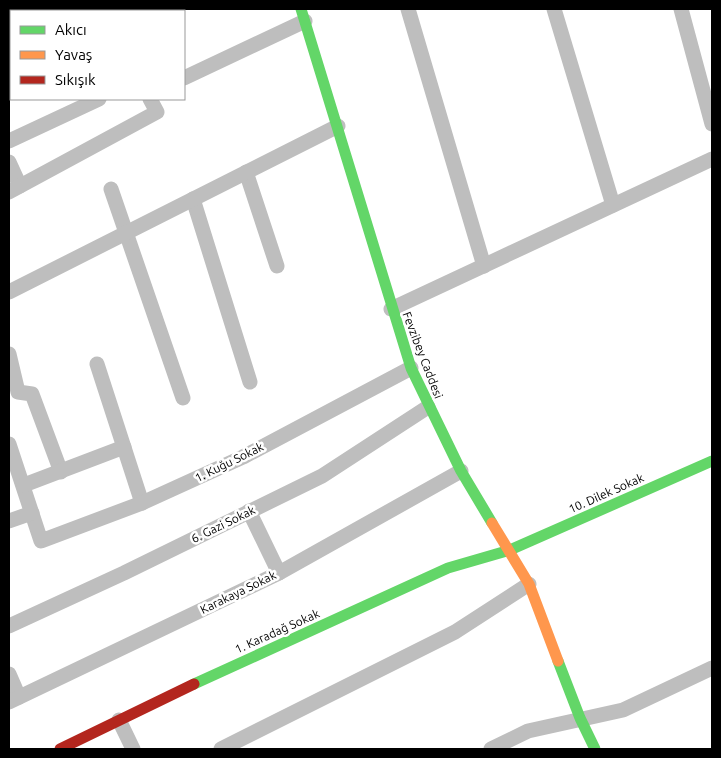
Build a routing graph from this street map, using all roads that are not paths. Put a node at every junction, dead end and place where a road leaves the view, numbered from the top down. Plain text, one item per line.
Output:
1 (408, 9) edge
2 (554, 9) edge
3 (681, 9) edge
4 (303, 15) edge
5 (185, 77) edge
6 (97, 100) edge
7 (151, 100) edge
8 (712, 124) edge
9 (338, 126) junction
10 (9, 141) edge
11 (712, 158) edge
12 (9, 162) edge
13 (246, 172) junction
14 (14, 189) edge
15 (111, 189) dead end
16 (193, 199) junction
17 (613, 205) junction
18 (125, 233) junction
19 (277, 266) dead end
20 (484, 266) junction
21 (9, 292) edge
22 (391, 309) junction
23 (9, 354) edge
24 (97, 364) dead end
25 (411, 368) junction
26 (250, 382) dead end
27 (183, 398) dead end
28 (428, 407) junction
29 (9, 444) edge
30 (124, 447) junction
31 (712, 461) edge
32 (461, 471) junction
33 (61, 472) junction
34 (24, 485) junction
35 (142, 503) junction
36 (249, 511) junction
37 (32, 513) junction
38 (9, 521) edge
39 (510, 550) junction
40 (279, 572) junction
41 (529, 584) junction
42 (9, 626) edge
43 (712, 668) edge
44 (9, 674) edge
45 (14, 700) edge
46 (580, 718) junction
47 (119, 720) junction
48 (60, 749) edge
49 (133, 749) edge
50 (221, 749) edge
51 (491, 749) edge
52 (595, 749) edge

1 - 20 street
2 - 17 street
3 - 8 street
4 - 5 street
4 - 9 street, Fevzibey Caddesi
6 - 10 street
7 - 14 street
9 - 13 street
9 - 22 street, Fevzibey Caddesi
11 - 17 street
12 - 14 street
13 - 16 street
13 - 19 street
15 - 18 street
16 - 18 street
16 - 26 street
17 - 20 street
18 - 21 street
18 - 27 street
20 - 22 street
22 - 25 street, Fevzibey Caddesi
23 - 33 street
24 - 30 street
25 - 28 street, Fevzibey Caddesi
25 - 35 street, 1. Kuğu Sokak
28 - 32 street, Fevzibey Caddesi
28 - 36 street, 6. Gazi Sokak
29 - 34 street
30 - 33 street
30 - 35 street
31 - 39 street, 10. Dilek Sokak
32 - 39 street, Fevzibey Caddesi
32 - 40 street, Karakaya Sokak
33 - 34 street
34 - 37 street
35 - 37 street, 1. Kuğu Sokak
36 - 40 street
36 - 42 street, 6. Gazi Sokak
37 - 38 street
39 - 41 street, Fevzibey Caddesi
39 - 47 street, 1. Karadağ Sokak
40 - 45 street, Karakaya Sokak
41 - 46 street, Fevzibey Caddesi
41 - 50 street
43 - 46 street
44 - 45 street
46 - 51 street
46 - 52 street, Fevzibey Caddesi
47 - 48 street, 1. Karadağ Sokak
47 - 49 street

